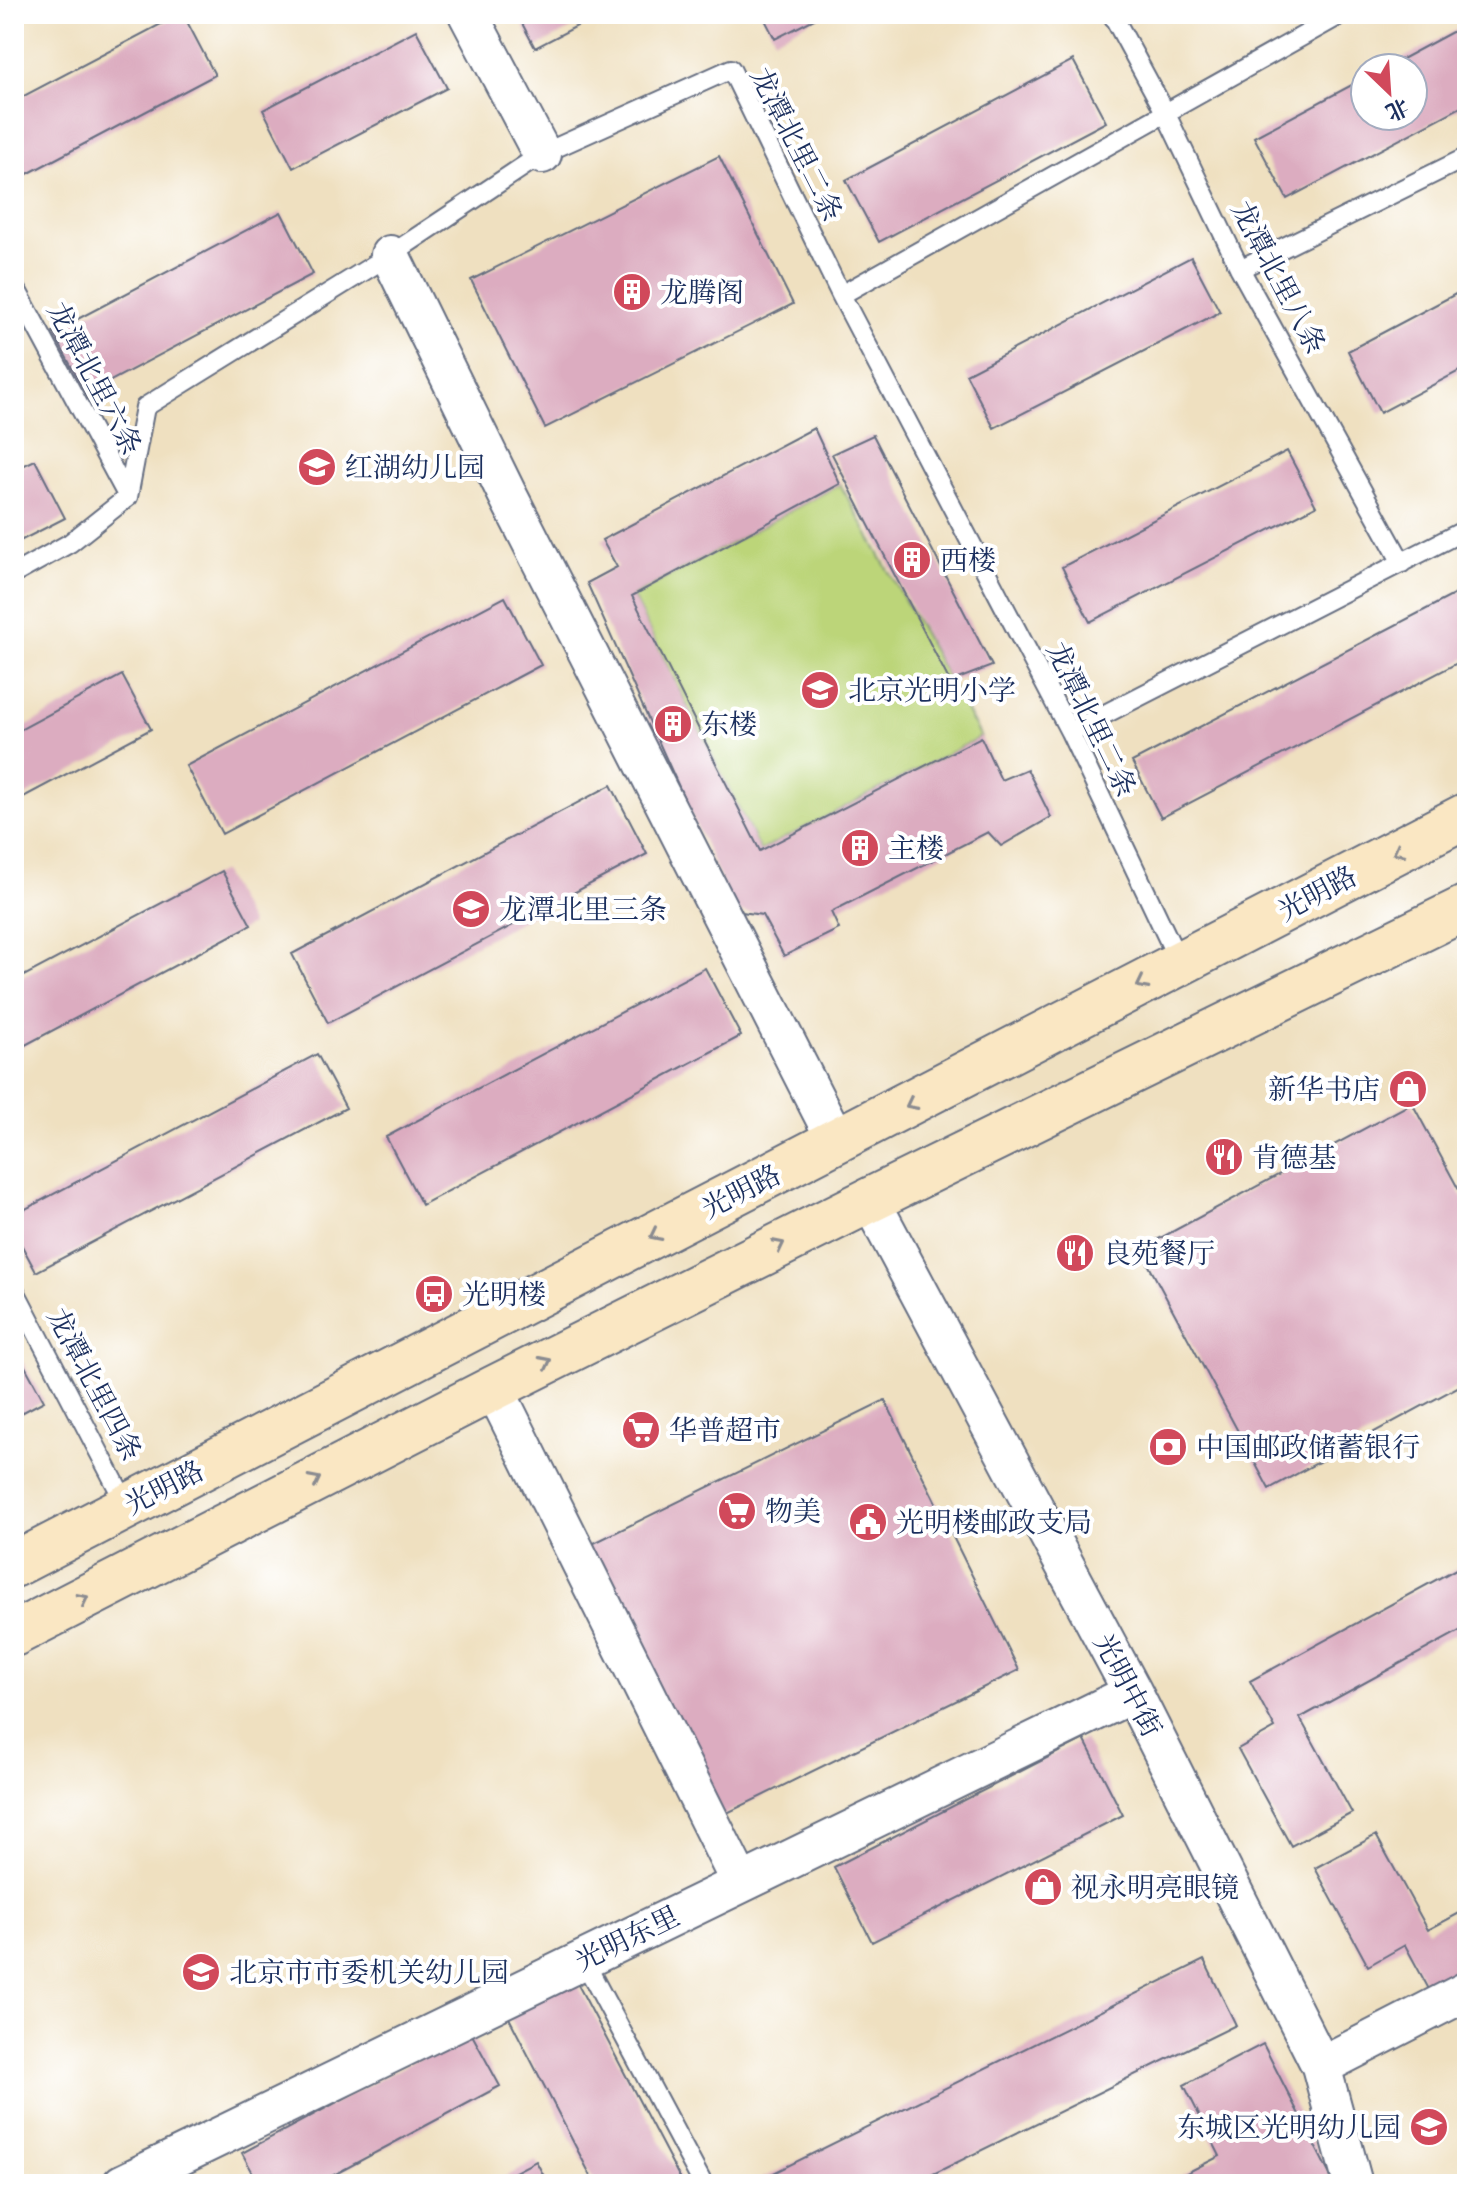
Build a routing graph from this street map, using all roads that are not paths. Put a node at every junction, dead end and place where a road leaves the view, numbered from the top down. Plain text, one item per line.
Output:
1 (468, 14) edge
2 (1112, 14) edge
3 (1342, 14) edge
4 (1165, 112) junction
5 (542, 154) junction
6 (1467, 157) edge
7 (390, 255) junction
8 (1240, 269) junction
9 (14, 285) edge
10 (841, 295) junction
11 (128, 497) junction
12 (1467, 529) edge
13 (1402, 563) junction
14 (14, 574) edge
15 (1070, 732) junction
16 (1467, 815) edge
17 (1467, 907) edge
18 (1180, 964) junction
19 (837, 1142) junction
20 (870, 1200) junction
21 (14, 1289) edge
22 (494, 1388) junction
23 (127, 1506) junction
24 (14, 1565) edge
25 (14, 1634) edge
26 (1133, 1693) junction
27 (740, 1882) junction
28 (583, 1959) junction
29 (1467, 1991) edge
30 (1321, 2066) junction
31 (122, 2184) edge
32 (703, 2184) edge
33 (1353, 2184) edge

1 - 5 street
2 - 4 lane, 龙潭北里八条
3 - 4 lane
4 - 8 lane, 龙潭北里八条
4 - 10 lane
5 - 7 lane, 龙潭北里二条
5 - 10 lane, 龙潭北里二条
6 - 8 lane
7 - 11 lane, 龙潭北里二条
7 - 19 street
8 - 13 lane, 龙潭北里八条
9 - 11 lane, 龙潭北里六条
10 - 15 lane, 龙潭北里二条
11 - 14 lane
12 - 13 lane
13 - 15 lane
15 - 18 lane, 龙潭北里二条
16 -> 18 main road, 光明路
17 - 20 main road
18 -> 19 main road, 光明路
19 -> 23 main road, 光明路
22 -> 20 main road
20 - 26 street, 光明中街
21 - 23 lane, 龙潭北里四条
25 -> 22 main road
22 - 27 street
23 - 24 main road, 光明路
26 - 27 street, 光明东里
26 - 30 street, 光明中街
27 - 28 street, 光明东里
28 - 31 street, 光明东里
28 - 32 lane
29 - 30 street
30 - 33 street, 光明中街

